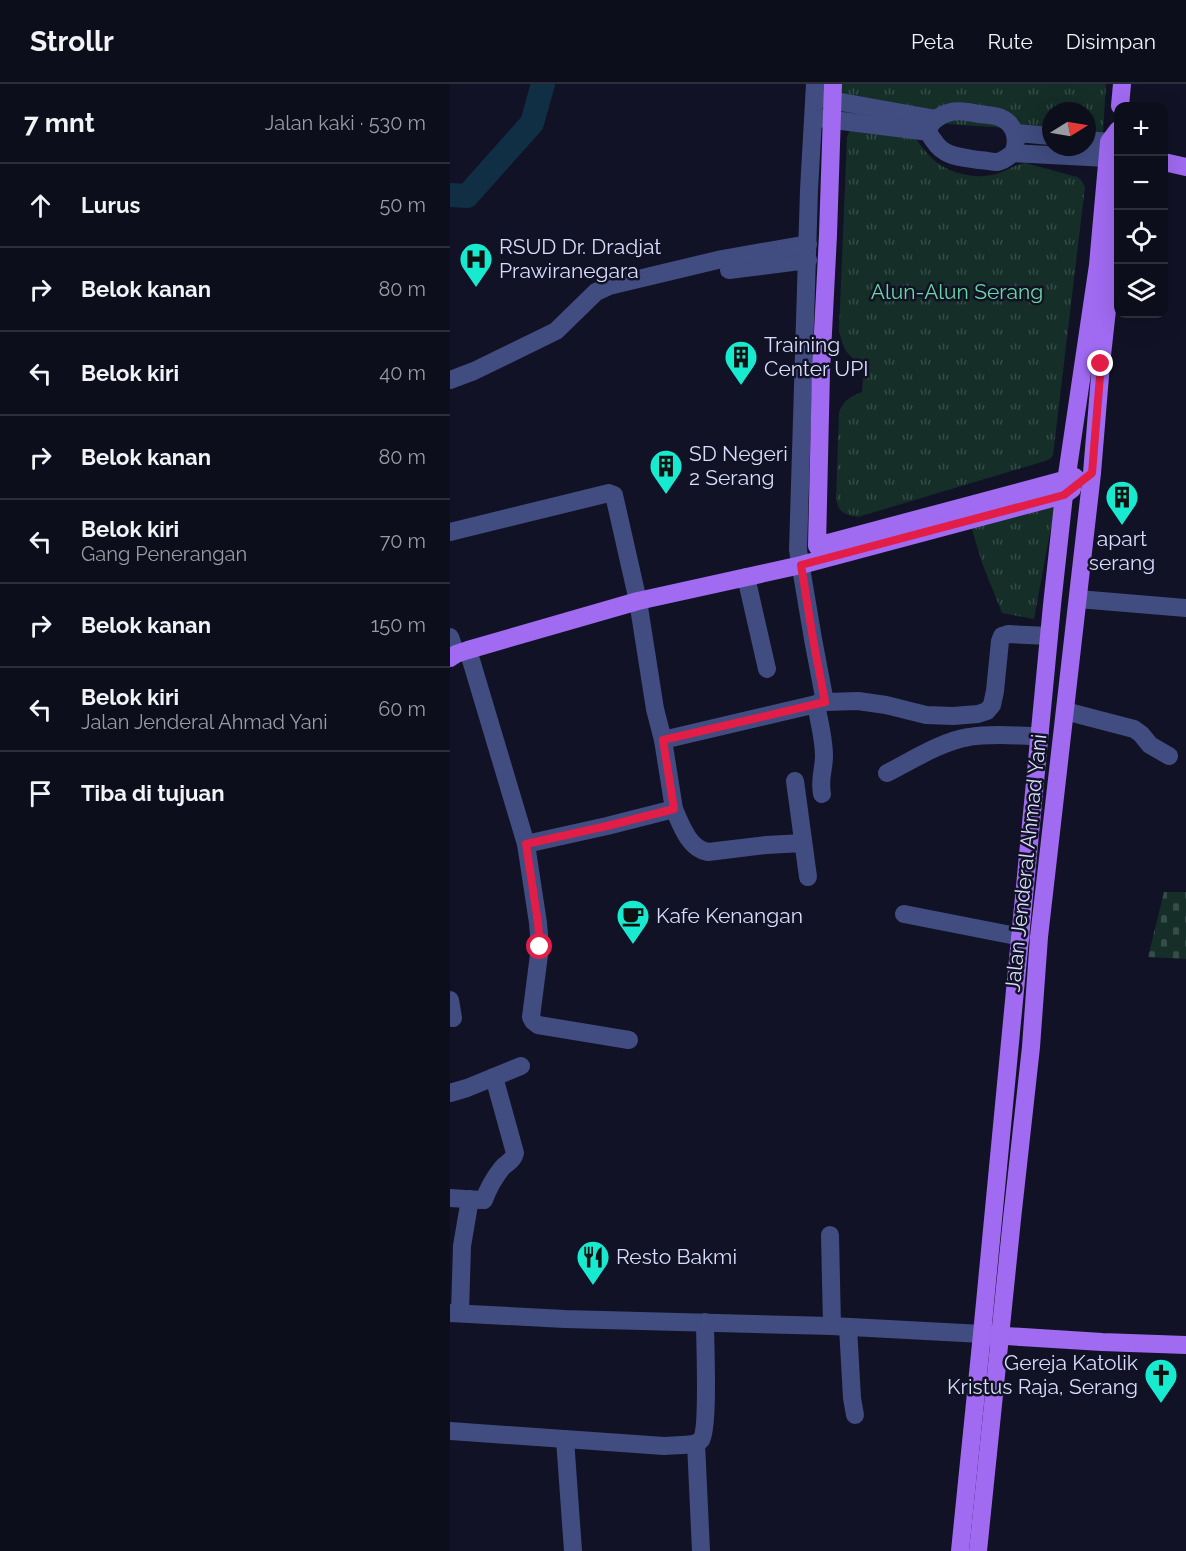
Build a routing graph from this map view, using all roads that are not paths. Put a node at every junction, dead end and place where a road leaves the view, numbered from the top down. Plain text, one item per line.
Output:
1 (1122, 84) edge
2 (824, 91) edge
3 (1120, 102) edge
4 (813, 117) junction
5 (832, 119) junction
6 (933, 125) junction
7 (1016, 132) junction
8 (1042, 135) edge
9 (1096, 141) edge
10 (1114, 144) edge
11 (1114, 144) edge
12 (1114, 151) edge
13 (1013, 153) junction
14 (1168, 163) edge
15 (1186, 166) edge
16 (1117, 210) edge
17 (808, 252) junction
18 (450, 380) edge
19 (810, 448) junction
20 (1092, 473) junction
21 (1065, 487) junction
22 (917, 527) junction
23 (450, 531) edge
24 (801, 565) junction
25 (746, 577) junction
26 (1078, 599) junction
27 (638, 601) junction
28 (1186, 608) edge
29 (1049, 636) junction
30 (450, 637) edge
31 (458, 654) edge
32 (767, 669) dead end
33 (821, 703) junction
34 (1065, 711) junction
35 (1040, 736) junction
36 (663, 740) junction
37 (1169, 756) dead end
38 (886, 773) dead end
39 (1035, 776) junction
40 (1056, 778) junction
41 (795, 781) dead end
42 (822, 794) dead end
43 (674, 809) junction
44 (803, 843) junction
45 (526, 844) junction
46 (808, 877) dead end
47 (904, 914) dead end
48 (1021, 937) junction
49 (629, 1040) dead end
50 (521, 1066) dead end
51 (494, 1077) junction
52 (450, 1093) edge
53 (450, 1198) edge
54 (483, 1200) junction
55 (830, 1235) dead end
56 (455, 1313) edge
57 (705, 1322) junction
58 (840, 1327) junction
59 (991, 1336) junction
60 (1186, 1345) edge
61 (855, 1416) dead end
62 (450, 1431) edge
63 (565, 1439) junction
64 (696, 1443) junction
65 (573, 1551) edge
66 (701, 1551) edge
67 (960, 1551) edge
68 (978, 1551) edge

1 - 3 main road
2 - 4 street
2 - 5 main road
2 - 6 street
4 - 5 street
4 - 17 street
5 - 6 street
5 - 19 main road
6 - 7 street
6 - 13 street
7 - 8 street
7 - 13 street
9 - 10 street
11 - 13 street
12 - 21 main road, Jalan Jenderal Ahmad Yani
14 - 15 main road
16 - 20 main road, Jalan Jenderal Ahmad Yani
17 - 18 street
17 - 19 street
19 - 22 main road
19 - 24 street
20 - 21 main road
20 - 26 main road, Jalan Jenderal Ahmad Yani
21 - 22 main road
21 - 29 main road, Jalan Jenderal Ahmad Yani
22 - 24 main road
23 - 27 street
24 - 25 main road
24 - 33 street
25 - 27 main road
25 - 32 street
26 - 28 street
26 - 34 main road, Jalan Jenderal Ahmad Yani
27 - 31 main road
27 - 36 street
29 - 33 street
29 - 35 main road, Jalan Jenderal Ahmad Yani
30 - 31 street
31 - 45 street
33 - 36 street
33 - 42 street
34 - 37 street
34 - 40 main road, Jalan Jenderal Ahmad Yani
35 - 38 street
35 - 39 main road, Jalan Jenderal Ahmad Yani
36 - 43 street
39 - 40 main road
39 - 48 main road, Jalan Jenderal Ahmad Yani
40 - 59 main road, Jalan Jenderal Ahmad Yani
41 - 44 street
43 - 44 street
43 - 45 street
44 - 46 street
45 - 49 street
47 - 48 street
48 - 59 main road, Jalan Jenderal Ahmad Yani
50 - 51 street
51 - 52 street
51 - 54 street
53 - 54 street
54 - 56 street
55 - 58 street
56 - 57 street
57 - 58 street
57 - 64 street
58 - 59 street
58 - 61 street
59 - 60 main road
59 - 67 main road, Jalan Jenderal Ahmad Yani
59 - 68 main road, Jalan Jenderal Ahmad Yani
62 - 63 street
63 - 64 street
63 - 65 street
64 - 66 street

